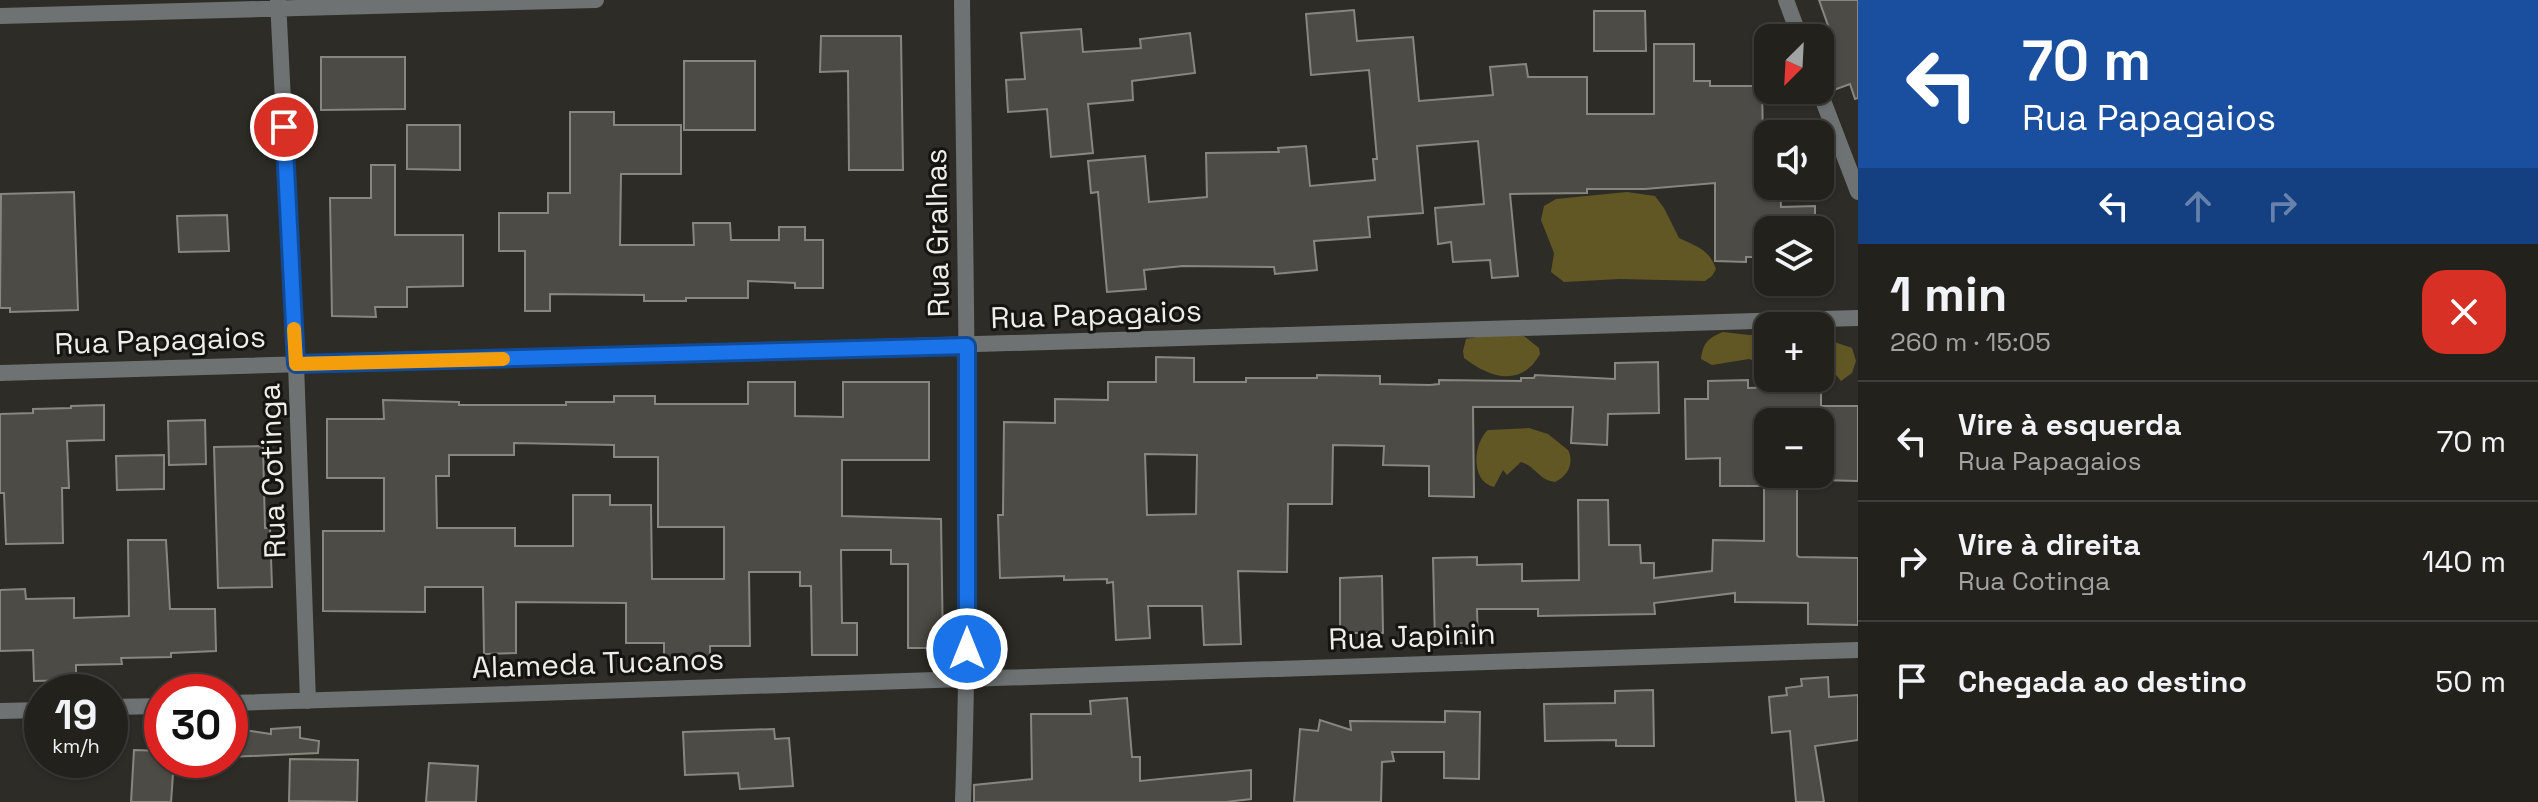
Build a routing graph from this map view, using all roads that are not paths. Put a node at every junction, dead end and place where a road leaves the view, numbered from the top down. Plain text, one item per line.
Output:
1 (596, 0) edge
2 (962, 0) edge
3 (1786, 0) edge
4 (278, 4) edge
5 (0, 16) edge
6 (1795, 24) edge
7 (1824, 104) edge
8 (1858, 192) edge
9 (1858, 318) edge
10 (967, 346) junction
11 (296, 364) junction
12 (0, 373) edge
13 (1858, 650) edge
14 (967, 679) junction
15 (308, 701) junction
16 (248, 703) edge
17 (24, 710) edge
18 (0, 711) edge
19 (963, 802) edge

1 - 4 street
2 - 10 street, Rua Gralhas
3 - 6 street
4 - 5 street
4 - 11 street, Rua Cotinga
7 - 8 street
9 - 10 street, Rua Papagaios
10 - 11 street, Rua Papagaios
10 - 14 street, Rua Gralhas
11 - 12 street, Rua Papagaios
11 - 15 street, Rua Cotinga
13 - 14 street, Rua Japinin
14 - 15 street, Alameda Tucanos
14 - 19 street, Rua Gralhas
15 - 16 street, Alameda Tucanos
17 - 18 street

